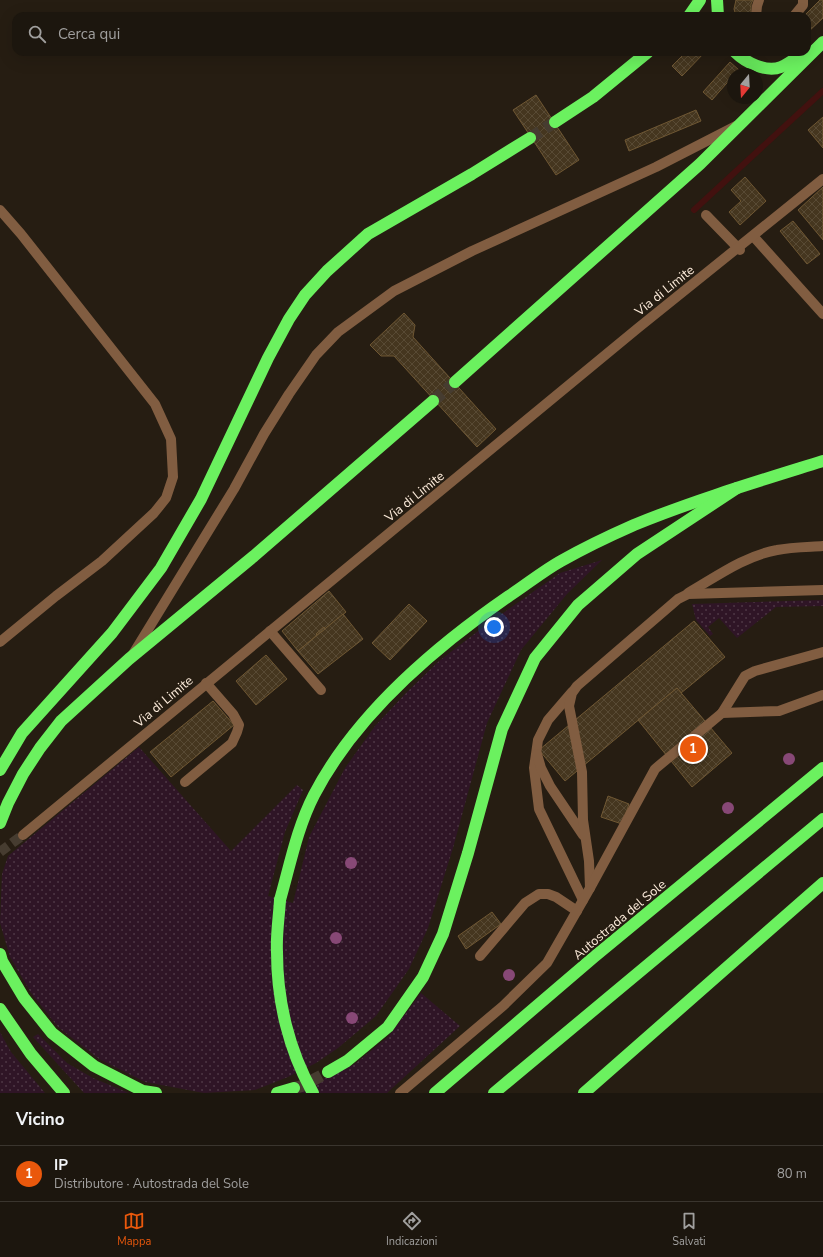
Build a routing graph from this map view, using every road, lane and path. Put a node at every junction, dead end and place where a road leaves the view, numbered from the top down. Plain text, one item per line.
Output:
1 (700, 0) edge
2 (717, 0) edge
3 (759, 0) edge
4 (803, 0) edge
5 (692, 12) edge
6 (718, 12) edge
7 (756, 12) edge
8 (797, 12) edge
9 (823, 41) edge
10 (811, 48) edge
11 (811, 53) edge
12 (643, 56) edge
13 (740, 56) edge
14 (798, 56) edge
15 (808, 56) edge
16 (555, 122) tunnel mouth
17 (743, 122) junction
18 (530, 138) tunnel mouth
19 (823, 179) edge
20 (0, 210) edge
21 (706, 215) dead end
22 (753, 236) junction
23 (739, 249) junction
24 (823, 314) edge
25 (455, 382) tunnel mouth
26 (433, 401) tunnel mouth
27 (823, 462) edge
28 (737, 488) junction
29 (823, 546) edge
30 (823, 590) edge
31 (683, 596) junction
32 (270, 631) junction
33 (0, 642) edge
34 (823, 652) edge
35 (130, 659) junction
36 (206, 683) junction
37 (577, 686) junction
38 (321, 690) dead end
39 (823, 695) edge
40 (722, 713) junction
41 (537, 748) junction
42 (823, 768) edge
43 (0, 770) edge
44 (185, 782) dead end
45 (8, 803) junction
46 (823, 819) edge
47 (0, 823) edge
48 (0, 832) edge
49 (23, 835) tunnel mouth
50 (586, 841) junction
51 (823, 879) edge
52 (823, 883) edge
53 (590, 888) junction
54 (583, 900) junction
55 (801, 902) junction
56 (577, 911) junction
57 (0, 954) edge
58 (480, 956) dead end
59 (0, 1009) edge
60 (328, 1072) tunnel mouth
61 (294, 1088) tunnel mouth
62 (64, 1093) edge
63 (156, 1093) edge
64 (277, 1093) edge
65 (313, 1093) edge
66 (400, 1093) edge
67 (435, 1093) edge
68 (494, 1093) edge
69 (584, 1093) edge

1 - 5 highway
2 - 6 highway
3 - 7 street
4 - 8 street
9 - 10 highway
9 - 11 highway
12 - 16 highway
13 - 14 highway
15 - 17 highway
17 - 25 highway
17 - 35 street
18 - 43 highway
19 - 22 street, Via di Limite
20 - 33 street
21 - 23 street
22 - 23 street, Via di Limite
22 - 24 street
23 - 32 street, Via di Limite
26 - 35 highway
27 - 28 highway
28 - 60 highway
28 - 65 highway, bridge
29 - 31 street
30 - 31 street
31 - 37 street
32 - 36 street, Via di Limite
32 - 38 street
34 - 40 street
35 - 45 highway
36 - 44 street
36 - 49 street, Via di Limite
37 - 41 street
37 - 50 street
39 - 40 street
40 - 53 street
41 - 50 street
41 - 54 street
42 - 67 highway, Autostrada del Sole
45 - 47 highway
45 - 48 highway
46 - 68 highway
50 - 53 street
51 - 55 highway
52 - 55 highway
53 - 54 street
54 - 56 street
55 - 69 highway
56 - 58 street
56 - 66 street
57 - 63 highway
59 - 62 highway
61 - 64 highway

